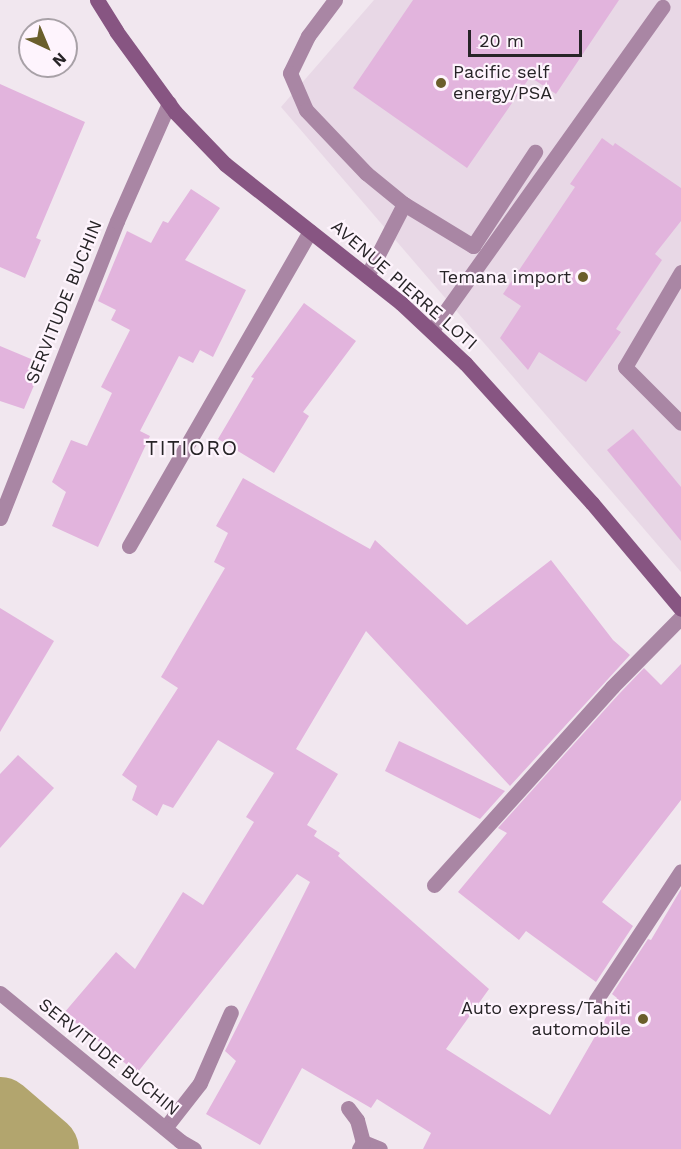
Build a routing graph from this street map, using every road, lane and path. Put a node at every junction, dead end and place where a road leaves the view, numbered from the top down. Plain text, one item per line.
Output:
1 (97, 0) edge
2 (335, 0) edge
3 (662, 7) dead end
4 (169, 104) junction
5 (535, 152) dead end
6 (404, 204) junction
7 (310, 231) junction
8 (681, 272) edge
9 (367, 276) junction
10 (432, 330) junction
11 (681, 423) edge
12 (0, 518) edge
13 (129, 546) dead end
14 (681, 609) edge
15 (681, 617) edge
16 (681, 871) edge
17 (434, 885) dead end
18 (0, 993) edge
19 (596, 1000) dead end
20 (231, 1012) dead end
21 (348, 1108) dead end
22 (165, 1128) junction
23 (361, 1145) edge
24 (194, 1149) edge
25 (380, 1149) edge

1 - 4 main road, AVENUE PIERRE LOTI
2 - 6 street
3 - 10 street
4 - 7 main road, AVENUE PIERRE LOTI
4 - 12 street, SERVITUDE BUCHIN
5 - 6 street
6 - 9 street
7 - 9 main road, AVENUE PIERRE LOTI
7 - 13 street
8 - 11 street
9 - 10 main road, AVENUE PIERRE LOTI
10 - 14 main road, AVENUE PIERRE LOTI
15 - 17 street
16 - 19 street
18 - 22 street, SERVITUDE BUCHIN
20 - 22 street
21 - 23 street
22 - 24 street, SERVITUDE BUCHIN
23 - 25 street

